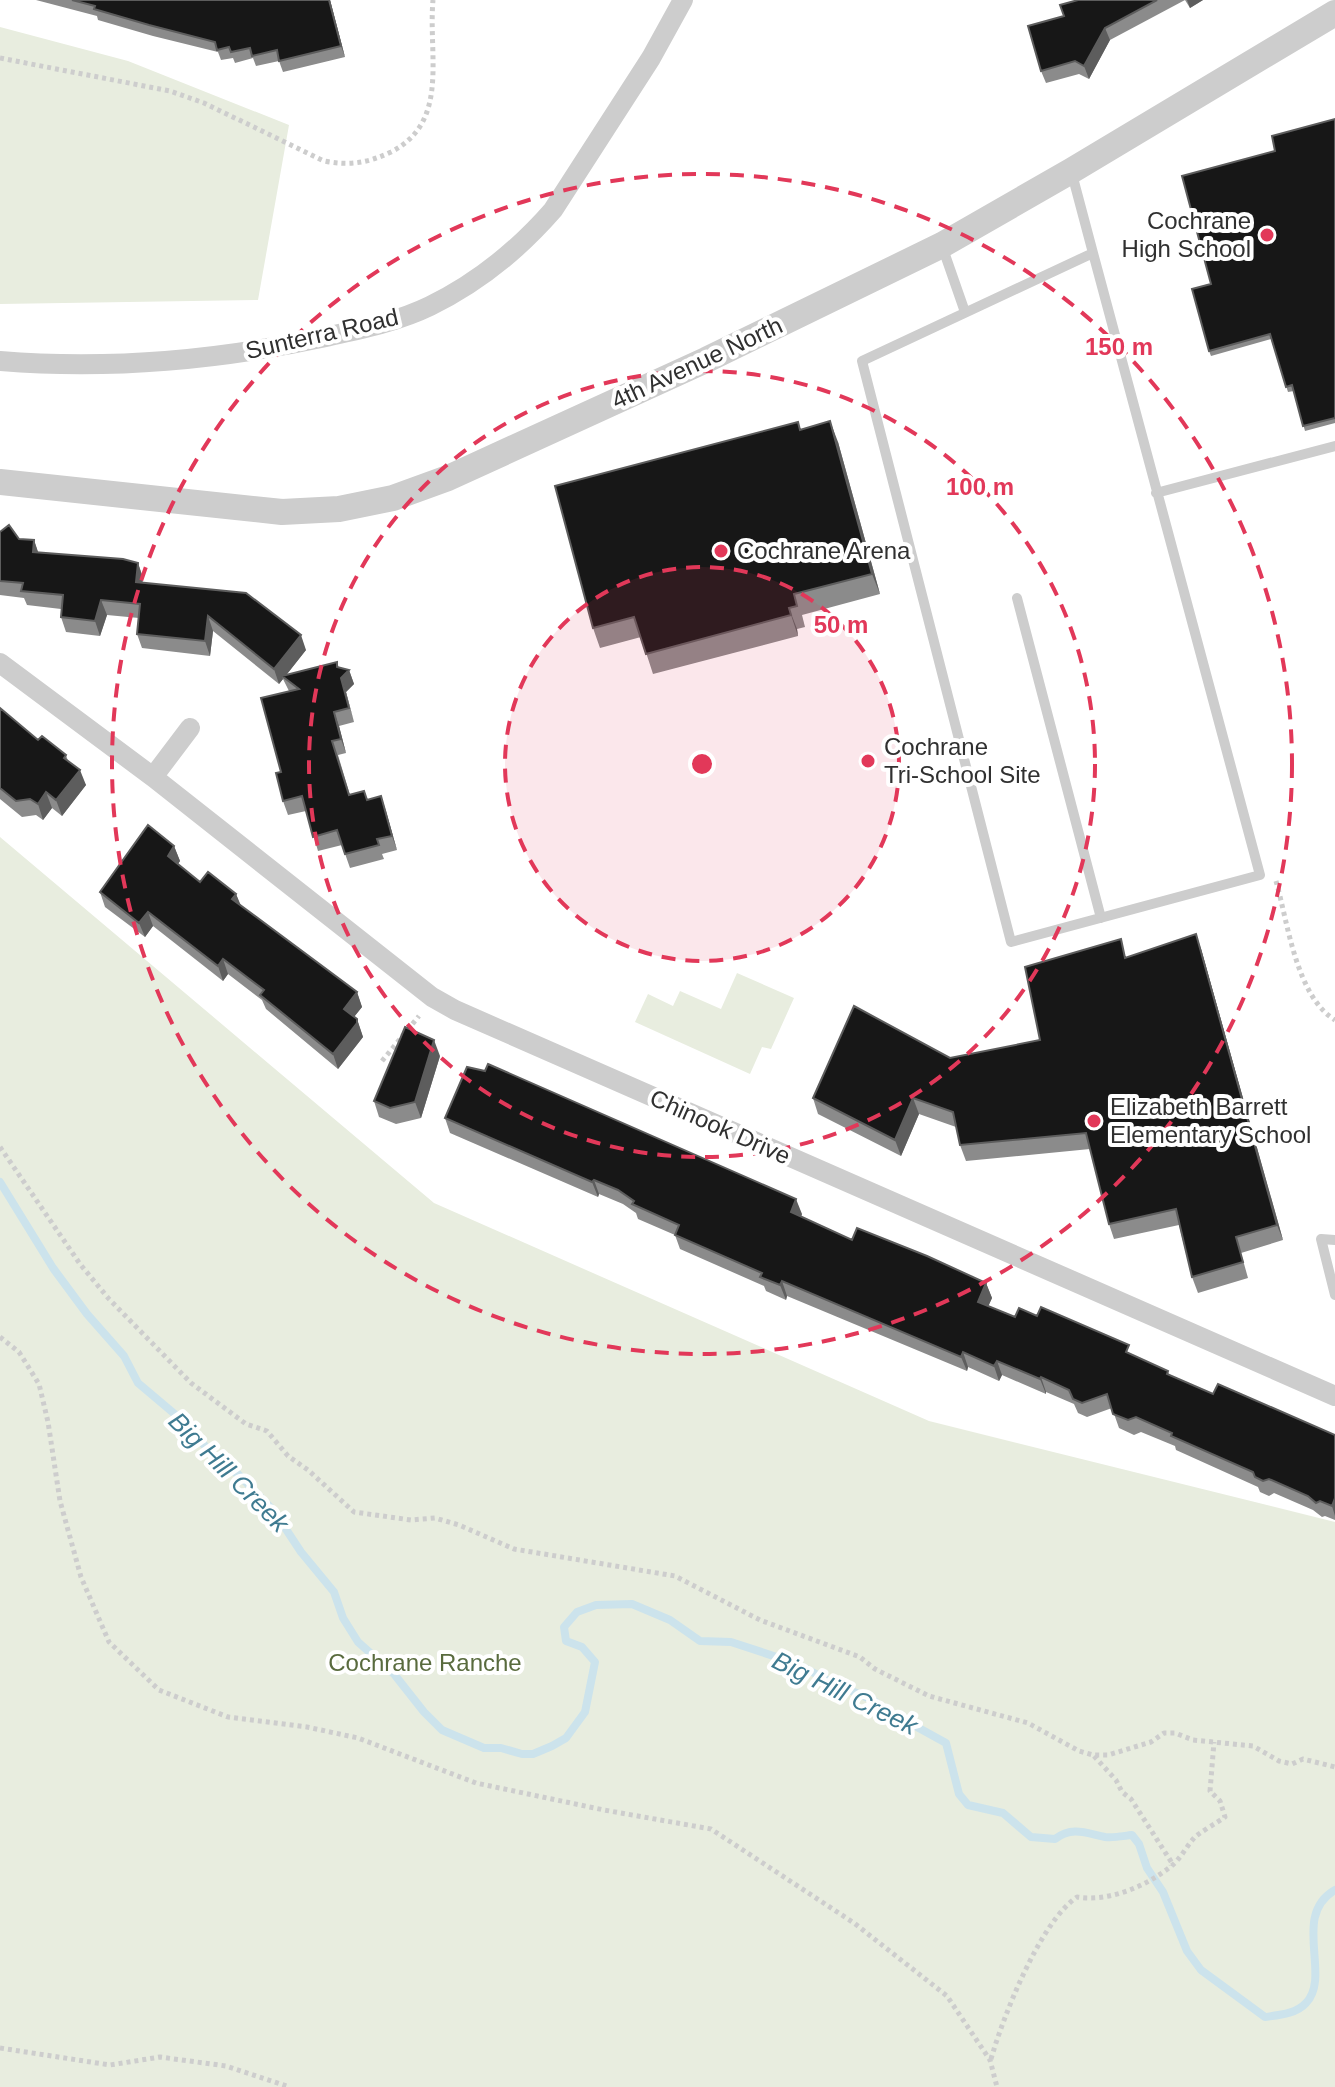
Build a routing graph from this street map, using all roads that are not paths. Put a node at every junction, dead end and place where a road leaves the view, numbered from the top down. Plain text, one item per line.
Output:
1 (683, 0) edge
2 (1333, 19) edge
3 (1071, 171) junction
4 (942, 245) junction
5 (1093, 253) junction
6 (965, 312) junction
7 (0, 361) edge
8 (1335, 446) edge
9 (0, 482) edge
10 (1156, 493) junction
11 (1017, 598) dead end
12 (0, 663) edge
13 (190, 728) dead end
14 (153, 777) junction
15 (1101, 918) junction
16 (1335, 1240) edge
17 (1335, 1295) edge
18 (1335, 1396) edge

1 - 7 street, Sunterra Road
2 - 3 street, 4th Avenue North
3 - 4 street, 4th Avenue North
3 - 5 lane
4 - 6 lane
4 - 9 street, 4th Avenue North
5 - 6 lane
5 - 10 lane
6 - 15 lane
8 - 10 lane
10 - 15 lane
11 - 15 lane
12 - 14 street, Chinook Drive
13 - 14 street
14 - 18 street, Chinook Drive
16 - 17 lane

